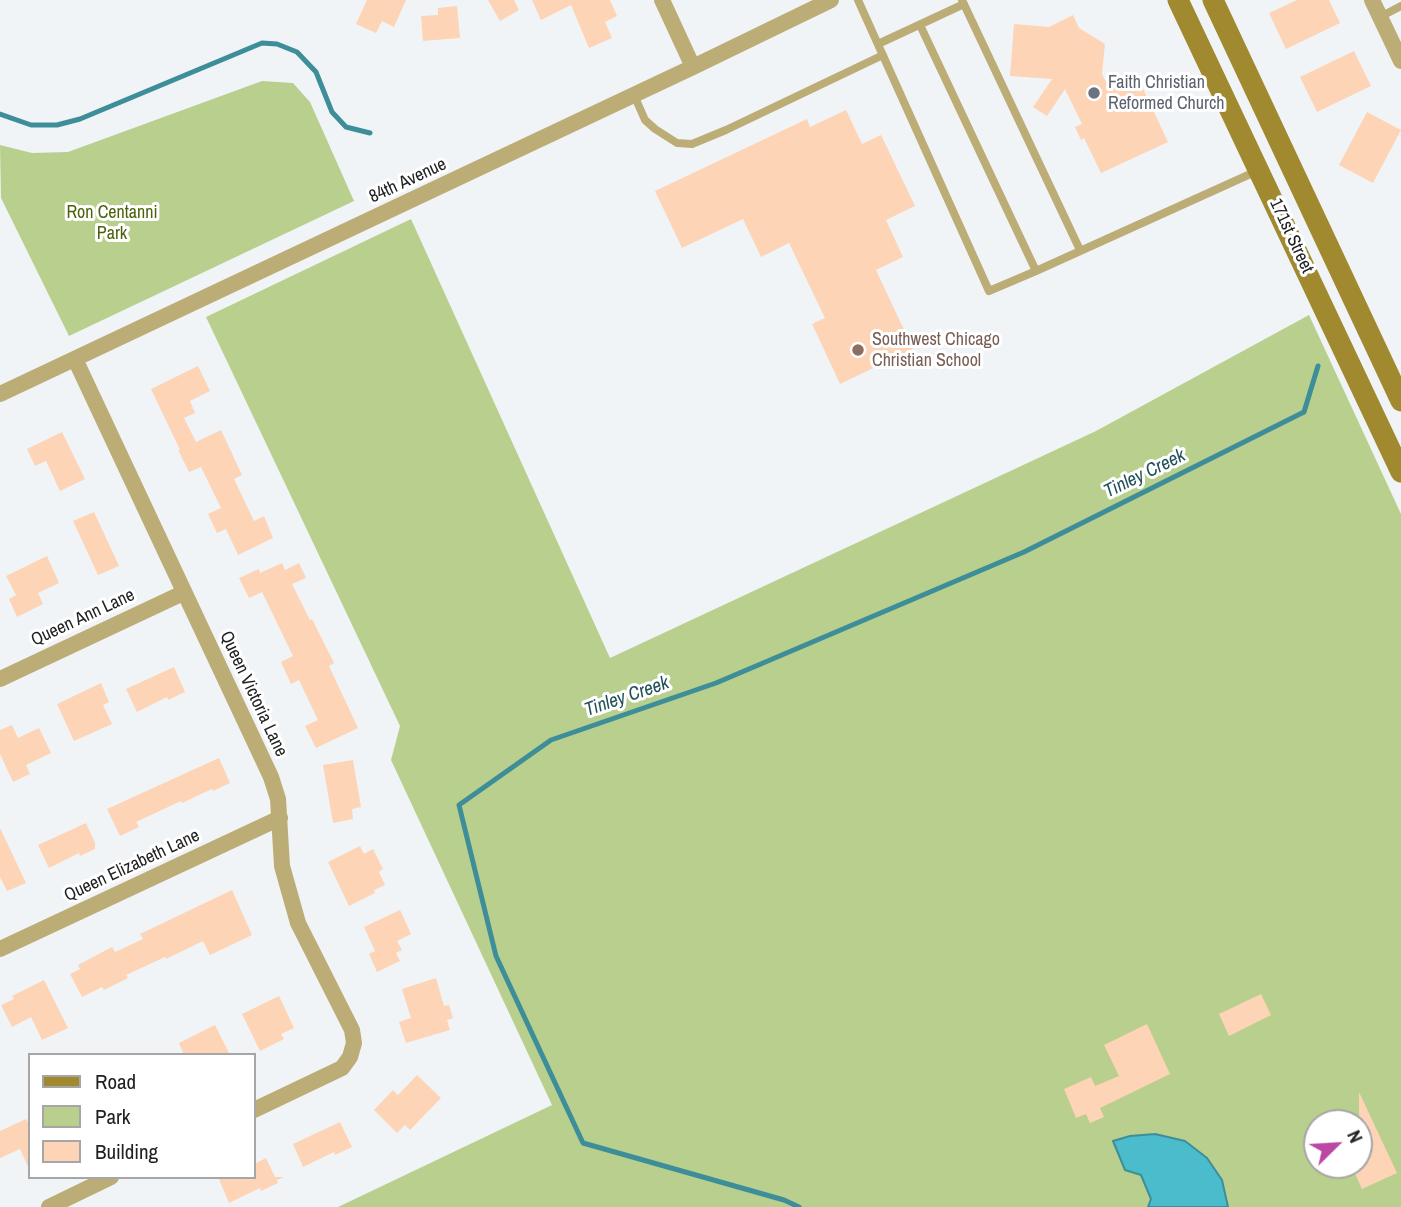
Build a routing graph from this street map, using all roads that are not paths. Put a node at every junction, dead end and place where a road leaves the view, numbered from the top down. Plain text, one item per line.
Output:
1 (662, 0) edge
2 (831, 0) edge
3 (858, 0) edge
4 (1178, 0) edge
5 (1213, 0) edge
6 (1372, 0) edge
7 (963, 2) edge
8 (808, 5) edge
9 (1401, 6) edge
10 (1381, 20) junction
11 (920, 25) junction
12 (878, 44) junction
13 (883, 55) junction
14 (1401, 61) edge
15 (693, 68) junction
16 (634, 96) junction
17 (1259, 169) junction
18 (1080, 250) junction
19 (1036, 271) junction
20 (75, 359) junction
21 (0, 394) edge
22 (1401, 401) edge
23 (1401, 472) edge
24 (183, 593) junction
25 (0, 679) edge
26 (280, 818) junction
27 (0, 950) edge
28 (256, 1109) edge
29 (107, 1179) edge
30 (48, 1207) edge

1 - 15 street
2 - 8 street, 84th Avenue
3 - 12 lane
4 - 17 street, 171st Street
5 - 22 street, 171st Street
6 - 10 street
7 - 11 lane
7 - 18 lane
8 - 15 street, 84th Avenue
9 - 10 lane
10 - 14 street
11 - 12 lane
11 - 19 lane
12 - 13 lane
13 - 16 lane
13 - 19 lane
15 - 16 street, 84th Avenue
16 - 20 street, 84th Avenue
17 - 18 lane
17 - 23 street, 171st Street
18 - 19 lane
20 - 21 street, 84th Avenue
20 - 24 street, Queen Victoria Lane
24 - 25 street, Queen Ann Lane
24 - 26 street, Queen Victoria Lane
26 - 27 street, Queen Elizabeth Lane
26 - 28 street, Queen Victoria Lane
29 - 30 street

